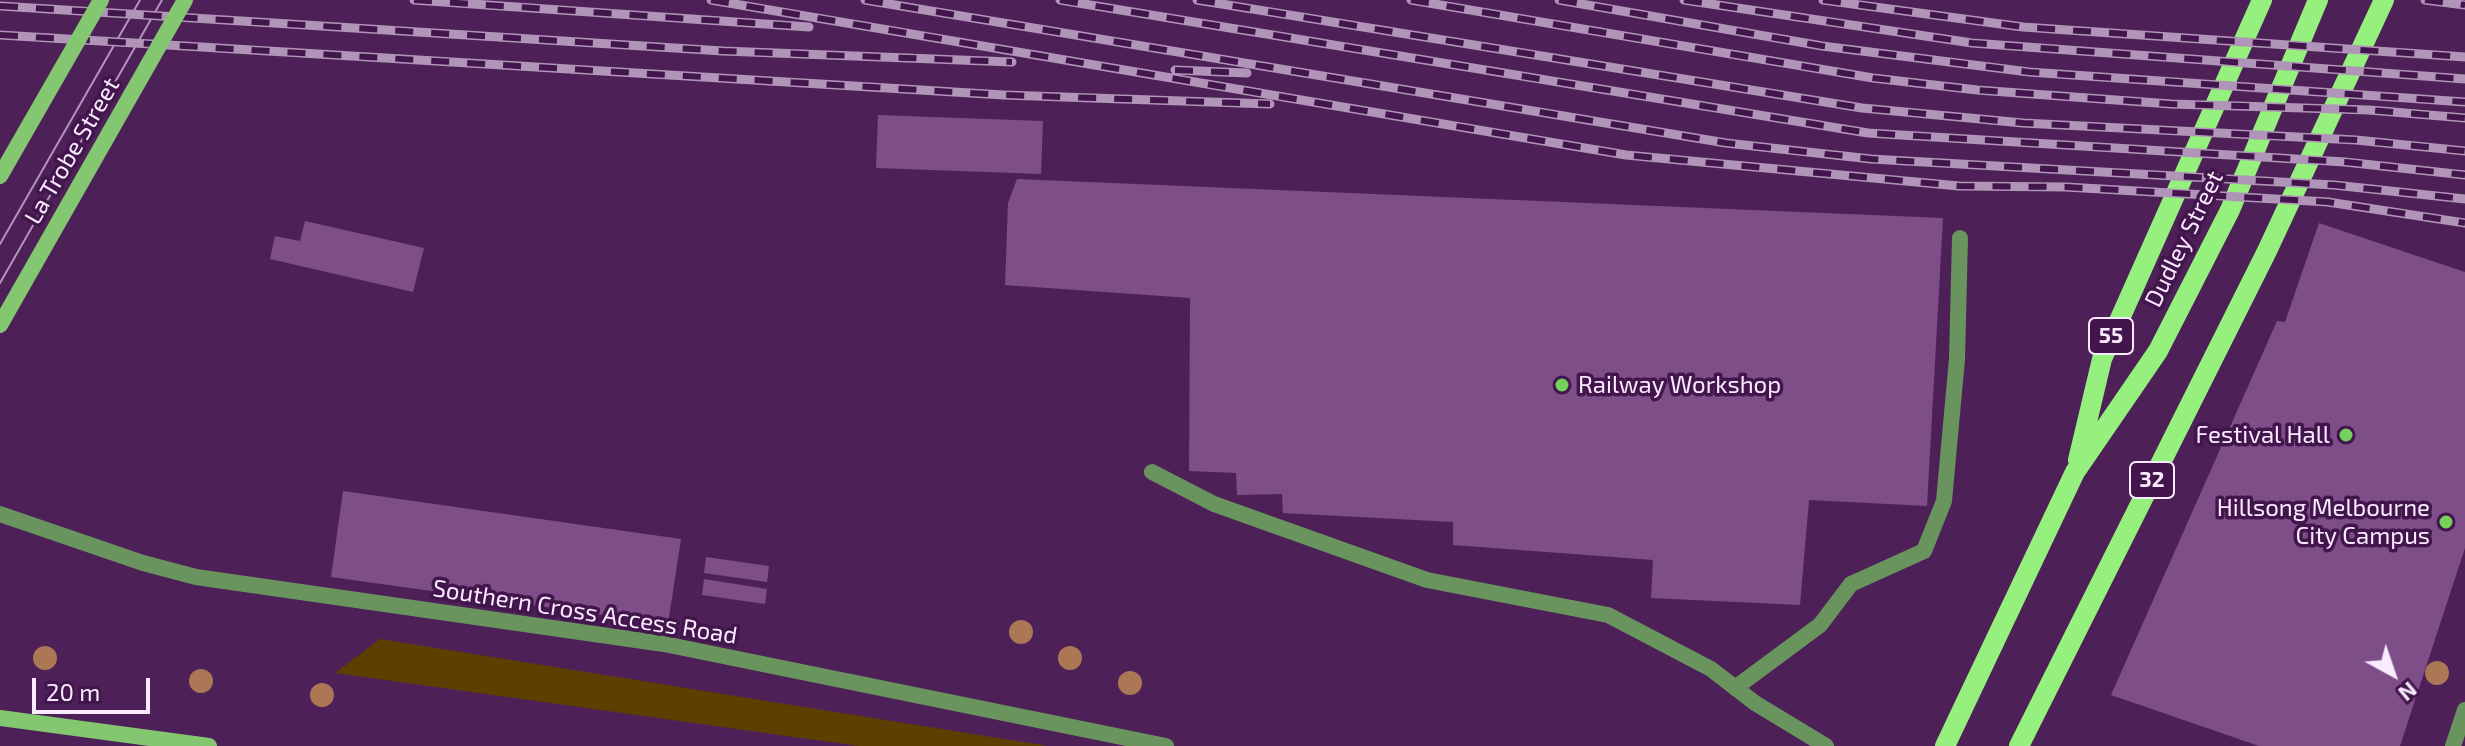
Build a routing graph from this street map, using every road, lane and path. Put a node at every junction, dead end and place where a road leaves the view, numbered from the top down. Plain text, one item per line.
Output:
1 (101, 0) edge
2 (185, 0) edge
3 (2262, 0) edge
4 (2318, 0) edge
5 (2384, 0) edge
6 (0, 176) edge
7 (1960, 238) dead end
8 (0, 325) edge
9 (1152, 472) dead end
10 (2075, 472) junction
11 (0, 514) edge
12 (1735, 688) junction
13 (2465, 710) edge
14 (0, 718) edge
15 (209, 746) edge
16 (1166, 746) edge
17 (1826, 746) edge
18 (1945, 746) edge
19 (2019, 746) edge
20 (2453, 746) edge

1 - 6 street, La Trobe Street, bridge
2 - 8 street, La Trobe Street, bridge
3 - 10 main road, 55
4 - 10 main road, Dudley Street
5 - 19 main road, 32
7 - 12 street
9 - 12 street
10 - 18 main road, Dudley Street
11 - 16 street, Southern Cross Access Road
12 - 17 street
13 - 20 street
14 - 15 street

